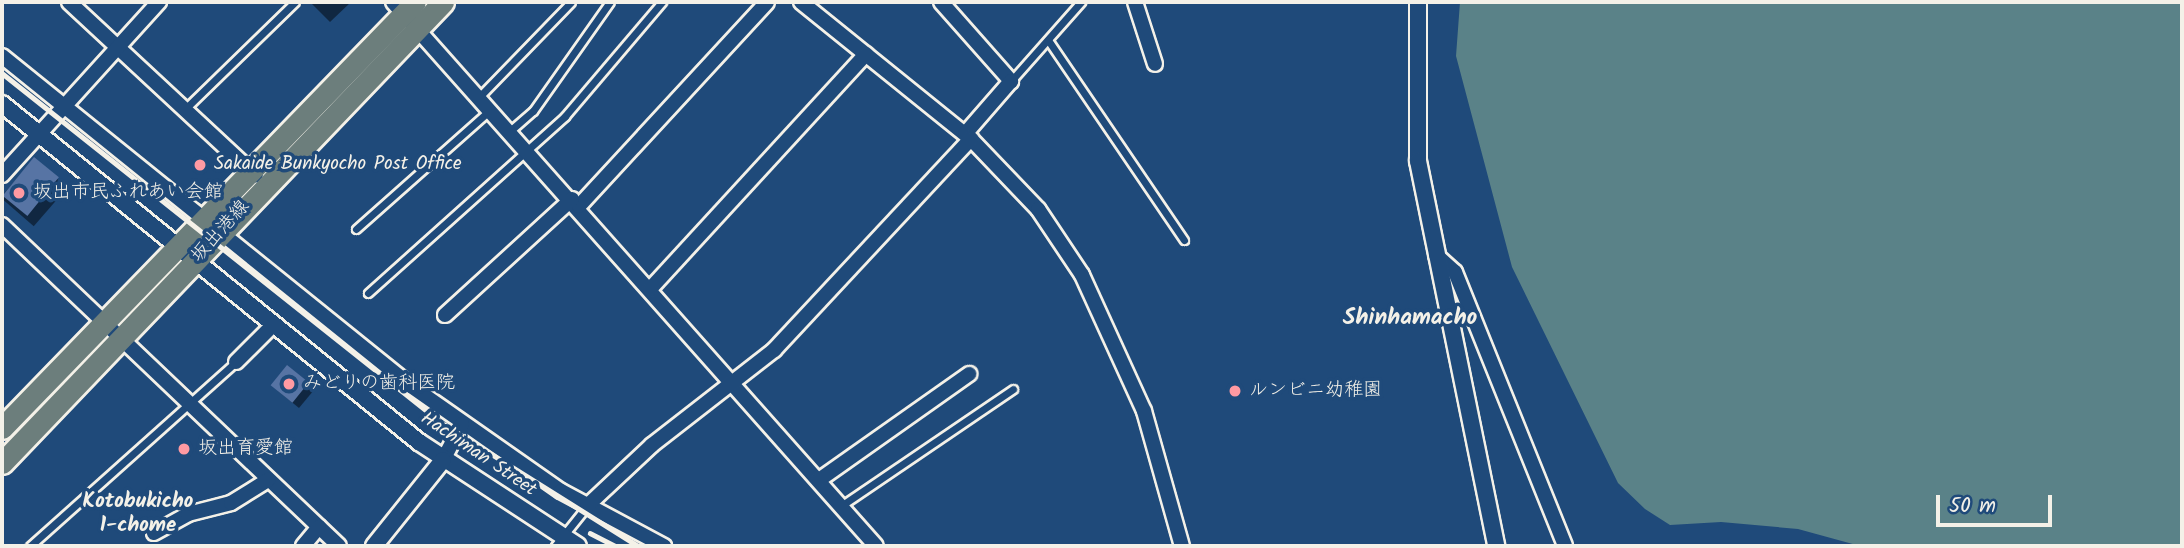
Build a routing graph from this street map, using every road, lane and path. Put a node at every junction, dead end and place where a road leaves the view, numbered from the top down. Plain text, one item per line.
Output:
1 (69, 2) edge
2 (159, 2) edge
3 (295, 2) edge
4 (443, 2) edge
5 (571, 2) edge
6 (610, 2) edge
7 (662, 2) edge
8 (767, 2) edge
9 (801, 2) edge
10 (942, 2) edge
11 (1081, 2) edge
12 (1135, 2) edge
13 (1418, 2) edge
14 (407, 11) edge
15 (1048, 40) junction
16 (118, 44) junction
17 (866, 54) junction
18 (2, 56) edge
19 (1155, 64) dead end
20 (1011, 81) junction
21 (481, 95) junction
22 (2, 104) edge
23 (64, 104) junction
24 (492, 108) junction
25 (186, 109) junction
26 (511, 130) junction
27 (38, 133) junction
28 (968, 137) junction
29 (529, 151) junction
30 (2, 175) edge
31 (258, 178) junction
32 (576, 202) junction
33 (2, 225) edge
34 (214, 227) junction
35 (356, 229) dead end
36 (1184, 240) dead end
37 (1436, 255) junction
38 (187, 256) junction
39 (650, 289) junction
40 (368, 293) dead end
41 (445, 315) dead end
42 (272, 326) junction
43 (113, 331) junction
44 (236, 362) joint
45 (969, 374) dead end
46 (733, 380) junction
47 (1013, 389) dead end
48 (188, 402) junction
49 (462, 424) junction
50 (2, 428) edge
51 (443, 460) junction
52 (2, 463) edge
53 (268, 480) junction
54 (819, 480) junction
55 (587, 506) junction
56 (841, 506) junction
57 (319, 527) junction
58 (154, 533) dead end
59 (558, 541) edge
60 (30, 546) edge
61 (303, 546) edge
62 (339, 546) edge
63 (374, 546) edge
64 (578, 546) edge
65 (664, 546) edge
66 (876, 546) edge
67 (1182, 546) edge
68 (1496, 546) edge
69 (1565, 546) edge

1 - 16 street
2 - 16 street
3 - 25 lane
4 - 14 main road, 坂出港線
5 - 21 lane
6 - 26 lane
7 - 29 lane
8 - 32 street
9 - 17 street
10 - 20 street
11 - 15 lane
12 - 19 street
13 - 37 street
14 - 21 street
14 - 31 main road, 坂出港線
15 - 20 lane
15 - 36 lane
16 - 23 street
16 - 25 street
17 - 28 street
17 - 39 street
18 - 23 street
20 - 28 street
21 - 24 street
22 - 27 street, Hachiman Street
23 - 27 street
23 - 34 street
24 - 26 street
24 - 35 lane
25 - 31 street
26 - 29 street
27 - 30 street
27 - 38 street, Hachiman Street
28 - 46 street
28 - 67 street
29 - 32 street
29 - 40 lane
31 - 34 main road, 坂出港線
32 - 39 street
32 - 41 street
33 - 43 street
34 - 38 main road, 坂出港線
34 - 49 street
37 - 68 street
37 - 69 street
38 - 42 street, Hachiman Street
38 - 43 main road, 坂出港線
39 - 46 street
42 - 44 street
42 - 51 street, Hachiman Street
43 - 48 street
43 - 50 main road, 坂出港線
43 - 52 main road, 坂出港線
44 - 48 lane
45 - 54 street
46 - 54 street
46 - 55 street
47 - 56 lane
48 - 53 street
48 - 60 lane
49 - 51 street
49 - 55 street
51 - 59 street, Hachiman Street
51 - 63 street
53 - 57 street
53 - 58 street
54 - 56 street
55 - 59 lane
55 - 65 street
56 - 66 street
57 - 61 street
57 - 62 street
59 - 64 street, Hachiman Street

